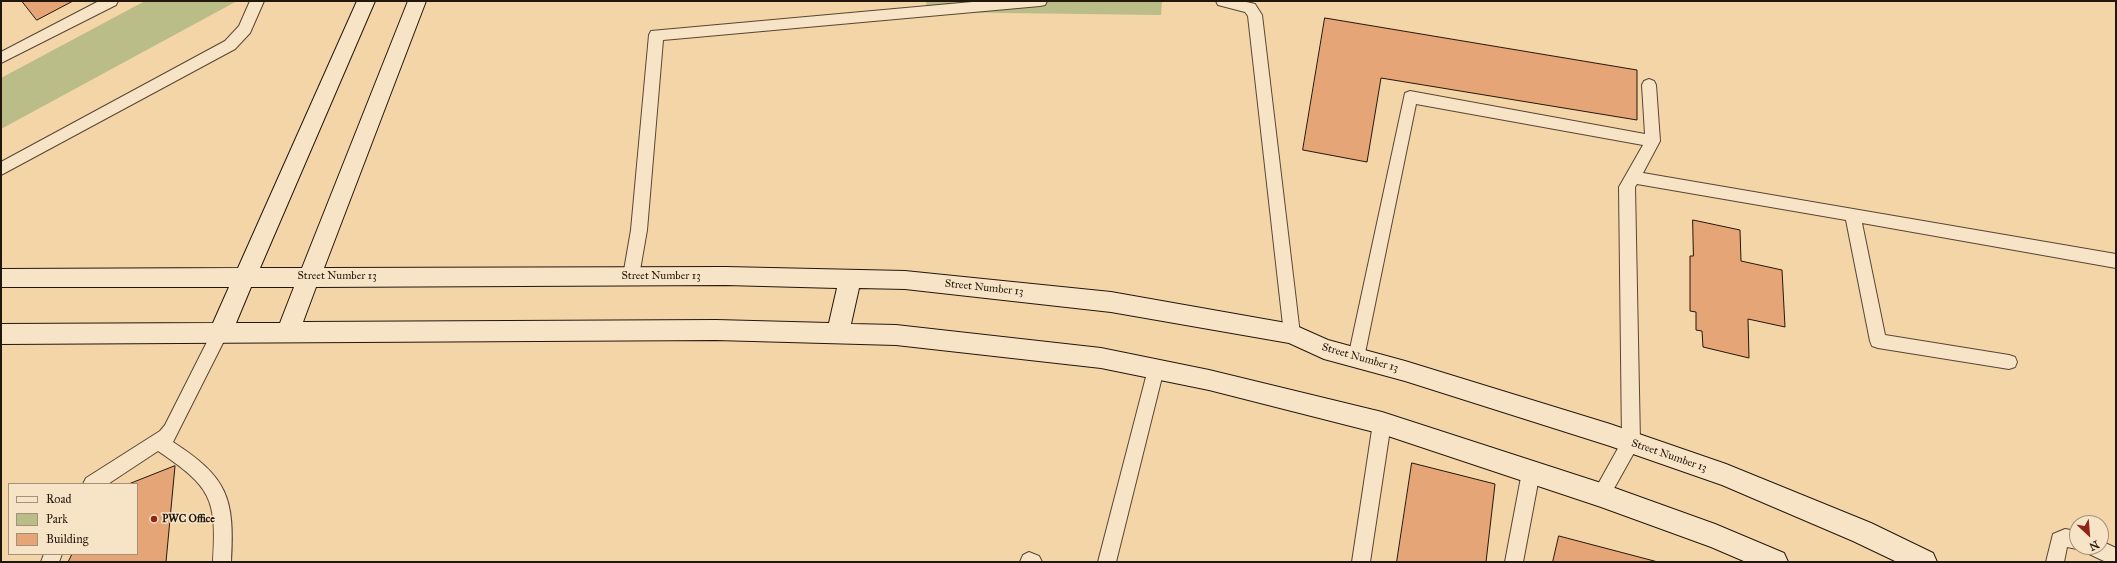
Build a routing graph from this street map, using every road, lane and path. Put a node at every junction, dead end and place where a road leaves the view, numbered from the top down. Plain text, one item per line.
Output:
1 (111, 1) edge
2 (257, 1) edge
3 (366, 1) edge
4 (417, 1) edge
5 (1040, 1) edge
6 (1223, 1) edge
7 (1, 58) edge
8 (1648, 85) dead end
9 (1653, 141) junction
10 (1, 169) edge
11 (1633, 177) junction
12 (1853, 216) junction
13 (2116, 261) edge
14 (631, 276) junction
15 (246, 277) junction
16 (309, 277) junction
17 (1, 278) edge
18 (850, 279) junction
19 (288, 331) junction
20 (220, 333) junction
21 (838, 334) junction
22 (1292, 334) junction
23 (3, 337) edge
24 (1356, 358) junction
25 (2009, 362) dead end
26 (1156, 369) junction
27 (1382, 423) junction
28 (160, 442) junction
29 (1631, 442) junction
30 (1531, 472) junction
31 (94, 483) edge
32 (1601, 495) junction
33 (2069, 539) edge
34 (222, 562) edge
35 (1107, 562) edge
36 (1361, 562) edge
37 (1514, 562) edge
38 (1775, 562) edge
39 (1924, 562) edge
40 (2056, 562) edge

1 - 7 lane
2 - 10 lane
3 - 15 main road
4 - 16 main road
5 - 14 lane
6 - 22 lane
8 - 9 lane
9 - 11 lane
9 - 24 lane
11 - 12 lane
11 - 29 lane
12 - 13 lane
12 - 25 lane
14 - 16 main road, Street Number 13
14 - 18 main road, Street Number 13
15 - 16 main road, Street Number 13
15 - 17 main road, Street Number 13
15 - 20 main road
16 - 19 main road
18 - 21 main road
18 - 22 main road, Street Number 13
19 - 20 main road
19 - 21 main road
20 - 23 main road
20 - 28 lane
21 - 26 main road
22 - 24 main road, Street Number 13
24 - 29 main road, Street Number 13
26 - 27 main road
26 - 35 lane
27 - 30 main road
27 - 36 lane
28 - 31 lane
28 - 34 lane
29 - 32 lane
29 - 39 main road, Street Number 13
30 - 32 main road
30 - 37 lane
32 - 38 main road
33 - 40 lane

